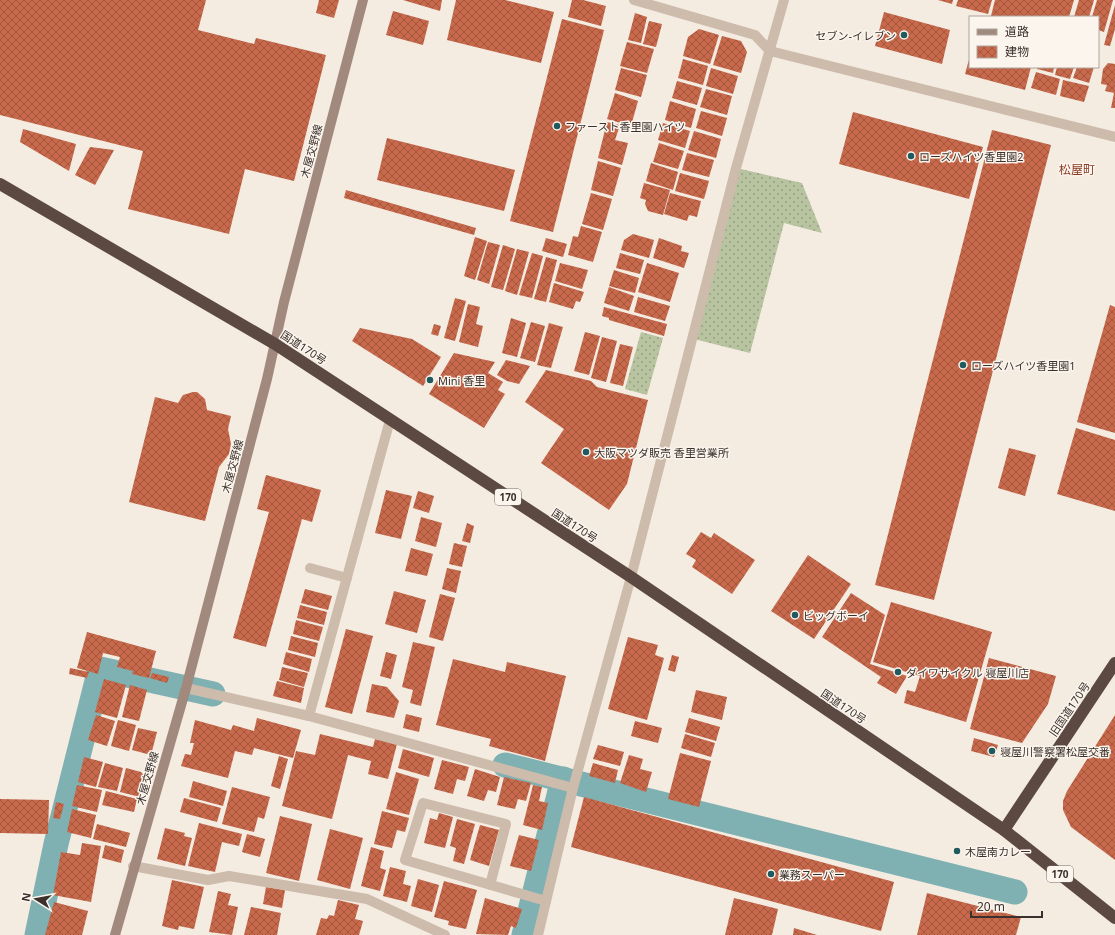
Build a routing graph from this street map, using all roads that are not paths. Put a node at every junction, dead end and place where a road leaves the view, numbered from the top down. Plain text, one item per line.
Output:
1 (363, 0) edge
2 (634, 0) edge
3 (784, 0) edge
4 (770, 51) junction
5 (1115, 137) edge
6 (0, 184) edge
7 (276, 344) junction
8 (390, 420) junction
9 (310, 568) dead end
10 (631, 577) junction
11 (347, 578) junction
12 (1115, 663) edge
13 (186, 688) junction
14 (309, 716) junction
15 (573, 788) junction
16 (1004, 830) junction
17 (133, 866) junction
18 (490, 885) junction
19 (542, 900) junction
20 (1115, 918) edge
21 (115, 935) edge
22 (445, 935) edge
23 (538, 935) edge

1 - 7 main road, 木屋交野線
2 - 4 street
3 - 4 street
4 - 5 street
4 - 10 street
6 - 7 highway, 国道170号 / 170
7 - 8 highway, 国道170号 / 170
7 - 13 main road, 木屋交野線
8 - 10 highway, 国道170号 / 170
8 - 11 street
9 - 11 street
10 - 15 street
10 - 16 highway, 国道170号 / 170
11 - 14 street
12 - 16 highway, 旧国道170号
13 - 14 street
13 - 17 main road, 木屋交野線
14 - 15 street
15 - 19 street
16 - 20 highway, 国道170号 / 170
17 - 21 main road, 木屋交野線
17 - 22 street
18 - 18 street
18 - 19 street
19 - 23 street

